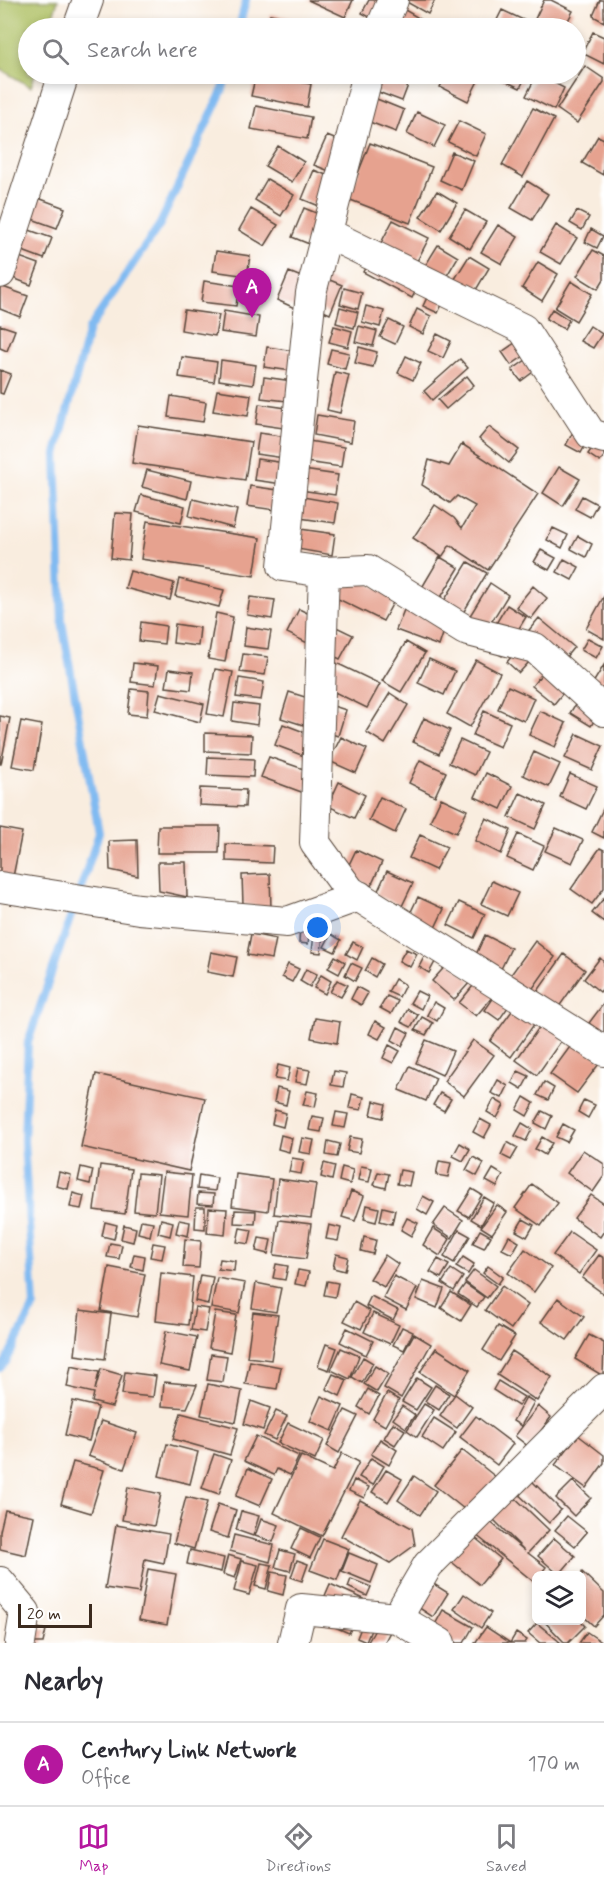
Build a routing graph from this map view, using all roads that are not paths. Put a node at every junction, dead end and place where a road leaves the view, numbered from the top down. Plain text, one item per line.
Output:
1 (88, 0) edge
2 (393, 0) edge
3 (82, 18) edge
4 (385, 18) edge
5 (61, 84) edge
6 (365, 84) edge
7 (327, 233) junction
8 (0, 273) edge
9 (604, 438) edge
10 (324, 572) junction
11 (604, 711) edge
12 (0, 887) edge
13 (359, 896) junction
14 (604, 1051) edge
15 (604, 1389) edge
16 (0, 1582) edge
17 (397, 1618) junction
18 (20, 1643) edge
19 (294, 1643) edge
20 (440, 1643) edge

1 - 3 street
2 - 4 street
5 - 8 street
6 - 7 street
7 - 9 street
7 - 10 street
10 - 11 street
10 - 13 street
12 - 13 street
13 - 14 street
15 - 17 street
16 - 18 street
17 - 19 street
17 - 20 street

